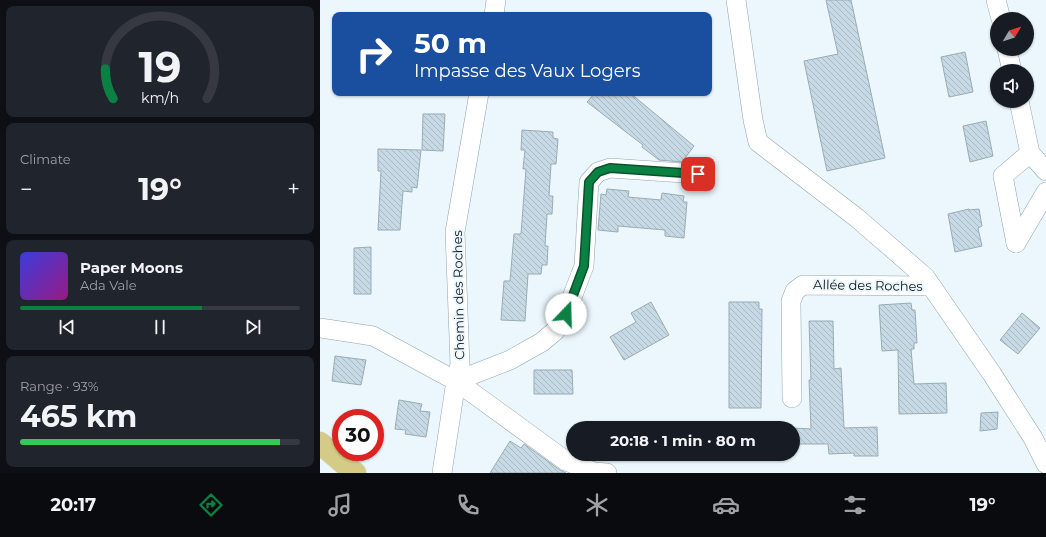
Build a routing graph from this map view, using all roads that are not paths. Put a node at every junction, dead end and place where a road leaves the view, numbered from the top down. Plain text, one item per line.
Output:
1 (496, 0) edge
2 (736, 0) edge
3 (996, 0) edge
4 (494, 12) edge
5 (999, 12) edge
6 (478, 96) edge
7 (1020, 108) edge
8 (1030, 154) junction
9 (1046, 171) edge
10 (698, 174) dead end
11 (1046, 192) edge
12 (931, 286) junction
13 (320, 328) edge
14 (456, 381) junction
15 (792, 398) dead end
16 (320, 443) edge
17 (1046, 464) edge
18 (355, 473) edge
19 (442, 473) edge
20 (607, 473) edge

1 - 4 street
2 - 12 street
3 - 5 street
6 - 14 street, Chemin des Roches
7 - 8 street
8 - 9 street
8 - 11 street
10 - 14 street
12 - 15 street, Allée des Roches
12 - 17 street
13 - 14 street
14 - 19 street, Chemin des Roches
14 - 20 street
16 - 18 main road

